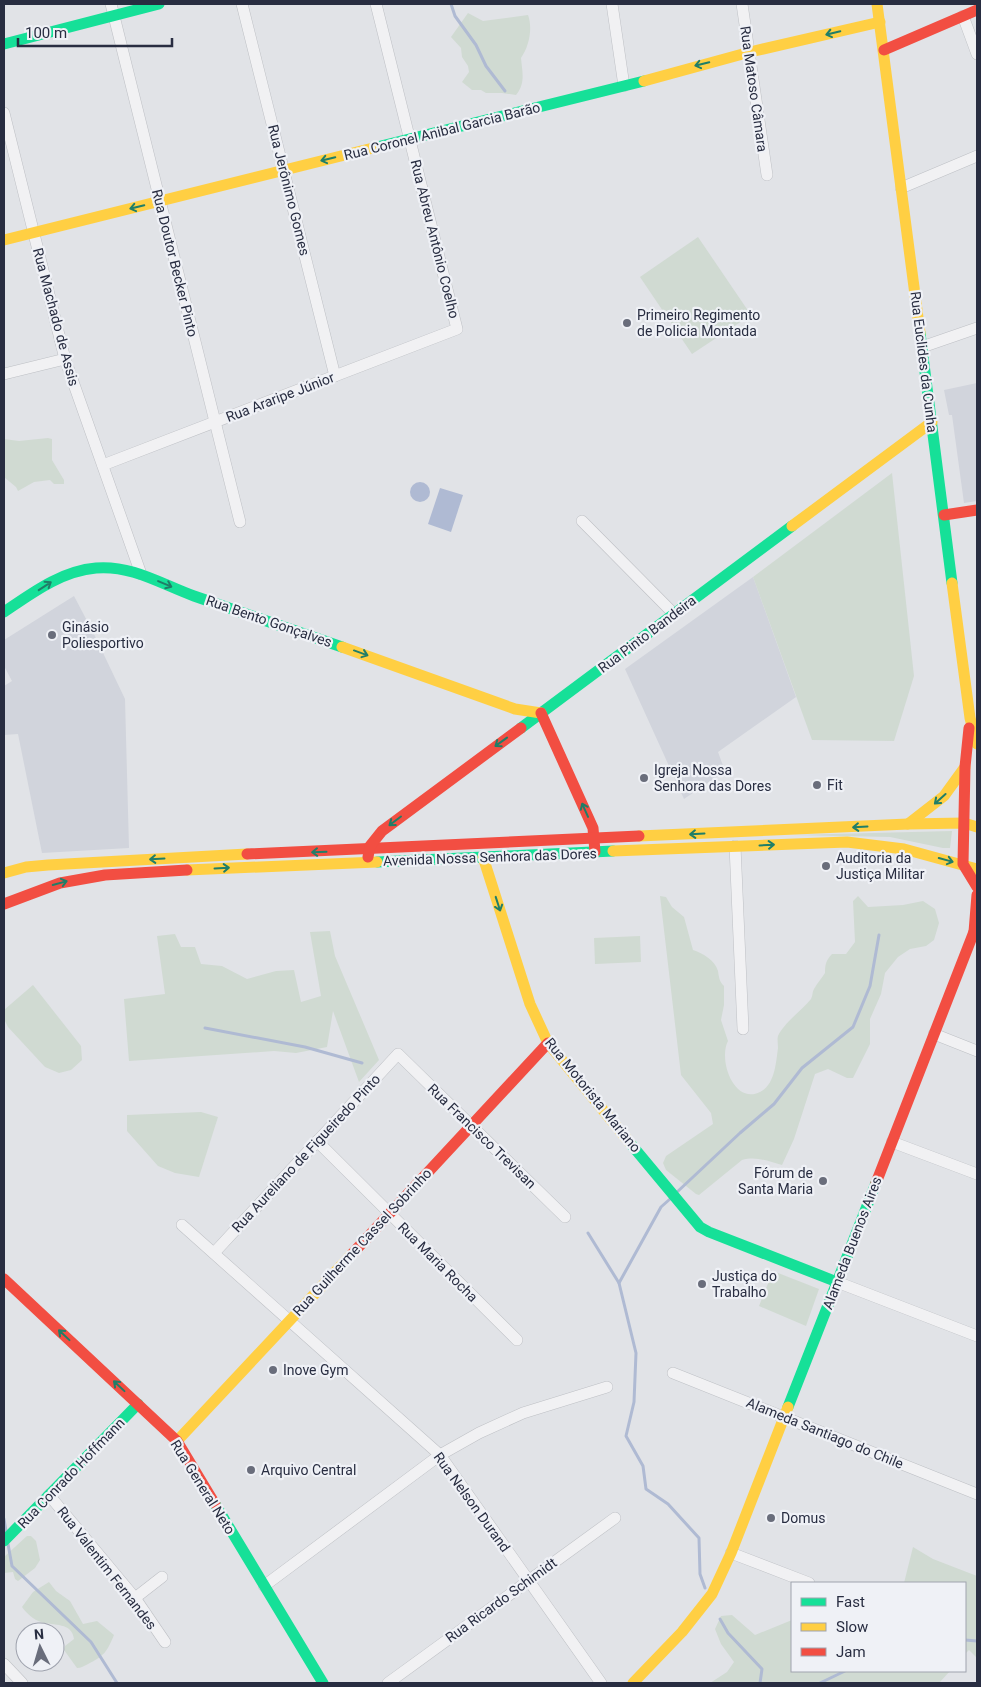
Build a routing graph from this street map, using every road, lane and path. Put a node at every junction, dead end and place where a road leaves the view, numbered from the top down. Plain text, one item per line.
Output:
1 (111, 4) edge
2 (159, 4) edge
3 (242, 4) edge
4 (376, 4) edge
5 (612, 4) edge
6 (742, 4) edge
7 (877, 4) edge
8 (977, 10) edge
9 (114, 16) junction
10 (964, 16) junction
11 (880, 22) junction
12 (4, 44) edge
13 (884, 50) junction
14 (750, 52) junction
15 (977, 54) edge
16 (624, 86) junction
17 (4, 113) edge
18 (410, 139) junction
19 (977, 156) edge
20 (284, 170) junction
21 (767, 175) dead end
22 (902, 188) junction
23 (159, 201) junction
24 (34, 232) junction
25 (4, 240) edge
26 (977, 328) edge
27 (457, 329) joint
28 (922, 347) junction
29 (65, 359) junction
30 (4, 374) edge
31 (335, 376) junction
32 (215, 422) junction
33 (932, 422) junction
34 (103, 465) junction
35 (977, 510) edge
36 (944, 515) junction
37 (582, 521) dead end
38 (240, 522) dead end
39 (141, 574) junction
40 (4, 612) edge
41 (674, 614) junction
42 (541, 713) junction
43 (972, 716) edge
44 (977, 744) edge
45 (966, 767) junction
46 (964, 823) junction
47 (908, 824) junction
48 (977, 827) edge
49 (594, 839) junction
50 (735, 846) junction
51 (368, 849) junction
52 (596, 852) junction
53 (483, 857) junction
54 (368, 862) junction
55 (963, 864) junction
56 (977, 869) edge
57 (6, 872) edge
58 (977, 887) edge
59 (10, 895) edge
60 (977, 895) edge
61 (975, 928) edge
62 (743, 1029) dead end
63 (934, 1034) junction
64 (548, 1043) junction
65 (977, 1051) edge
66 (398, 1054) joint
67 (471, 1125) junction
68 (318, 1141) junction
69 (892, 1142) junction
70 (977, 1174) edge
71 (390, 1213) junction
72 (565, 1217) dead end
73 (182, 1224) dead end
74 (214, 1253) junction
75 (4, 1279) edge
76 (837, 1282) junction
77 (289, 1320) junction
78 (977, 1336) edge
79 (517, 1340) dead end
80 (673, 1373) dead end
81 (607, 1387) dead end
82 (138, 1404) junction
83 (784, 1417) junction
84 (177, 1441) junction
85 (440, 1455) junction
86 (977, 1494) edge
87 (49, 1495) junction
88 (615, 1518) dead end
89 (4, 1541) edge
90 (731, 1553) junction
91 (162, 1577) dead end
92 (528, 1580) junction
93 (806, 1582) edge
94 (264, 1586) junction
95 (135, 1598) junction
96 (165, 1642) dead end
97 (4, 1664) edge
98 (22, 1683) edge
99 (323, 1683) edge
100 (388, 1683) edge
101 (601, 1683) edge
102 (633, 1683) edge

1 - 9 street, Rua Doutor Becker Pinto
2 - 9 street
3 - 20 street, Rua Jerônimo Gomes
4 - 18 street, Rua Abreu Antônio Coelho
5 - 16 street
6 - 14 street, Rua Matoso Câmara
7 - 11 street, Rua Euclides da Cunha
8 - 10 street
9 - 12 street
9 - 23 street, Rua Doutor Becker Pinto
10 - 13 street
10 - 15 street
11 - 13 street, Rua Euclides da Cunha
11 -> 14 street, Rua Coronel Anibal Garcia Barão
13 - 22 street, Rua Euclides da Cunha
14 -> 16 street, Rua Coronel Anibal Garcia Barão
14 - 21 street, Rua Matoso Câmara
16 - 18 street, Rua Coronel Anibal Garcia Barão
17 - 24 street, Rua Machado de Assis
18 -> 20 street, Rua Coronel Anibal Garcia Barão
18 - 27 street, Rua Abreu Antônio Coelho
19 - 22 street
20 - 23 street, Rua Coronel Anibal Garcia Barão
20 - 31 street, Rua Jerônimo Gomes
22 - 28 street, Rua Euclides da Cunha
23 -> 24 street, Rua Coronel Anibal Garcia Barão
23 - 32 street, Rua Doutor Becker Pinto
24 - 25 street, Rua Coronel Anibal Garcia Barão
24 - 29 street, Rua Machado de Assis
26 - 28 street
27 - 31 street, Rua Araripe Júnior
28 - 33 street, Rua Euclides da Cunha
29 - 30 street
29 - 34 street, Rua Machado de Assis
31 - 32 street, Rua Araripe Júnior
32 - 34 street, Rua Araripe Júnior
32 - 38 street, Rua Doutor Becker Pinto
33 - 36 street, Rua Euclides da Cunha
33 - 41 street, Rua Pinto Bandeira
34 - 39 street, Rua Machado de Assis
35 - 36 street
36 - 43 street, Rua Euclides da Cunha
37 - 41 street
40 -> 39 street, Rua Bento Gonçalves
39 -> 42 street, Rua Bento Gonçalves
41 - 42 street, Rua Pinto Bandeira
49 -> 42 street
42 -> 51 street, Rua Pinto Bandeira
43 - 44 street, Rua Euclides da Cunha
43 - 45 street, Rua Euclides da Cunha
45 - 46 street, Rua Euclides da Cunha
45 -> 47 street
46 - 47 street, Avenida Nossa Senhora das Dores
46 - 48 street, Avenida Nossa Senhora das Dores
46 - 55 street, Rua Euclides da Cunha
47 -> 49 street, Avenida Nossa Senhora das Dores
49 - 51 street, Avenida Nossa Senhora das Dores
49 - 52 street
50 - 52 street, Avenida Nossa Senhora das Dores
50 -> 55 street, Avenida Nossa Senhora das Dores
50 - 62 street
51 - 54 street
51 -> 57 street, Avenida Nossa Senhora das Dores
52 - 53 street, Avenida Nossa Senhora das Dores
53 - 54 street, Avenida Nossa Senhora das Dores
53 -> 64 street, Rua Motorista Mariano
59 -> 54 street, Avenida Nossa Senhora das Dores
55 - 56 street, Avenida Nossa Senhora das Dores
55 - 58 street
57 - 59 street
60 - 61 street, Alameda Buenos Aires
61 - 63 street, Alameda Buenos Aires
63 - 65 street
63 - 69 street, Alameda Buenos Aires
64 - 67 street, Rua Guilherme Cassel Sobrinho
64 - 76 street, Rua Motorista Mariano
66 - 67 street, Rua Francisco Trevisan
66 - 68 street, Rua Aureliano de Figueiredo Pinto
67 - 71 street, Rua Guilherme Cassel Sobrinho
67 - 72 street, Rua Francisco Trevisan
68 - 71 street, Rua Maria Rocha
68 - 74 street, Rua Aureliano de Figueiredo Pinto
69 - 70 street
69 - 76 street, Alameda Buenos Aires
71 - 77 street, Rua Guilherme Cassel Sobrinho
71 - 79 street, Rua Maria Rocha
73 - 74 street, Rua Nelson Durand
74 - 77 street, Rua Nelson Durand
82 -> 75 street, Rua General Neto
76 - 78 street
76 - 83 street, Alameda Buenos Aires
77 - 84 street, Rua Guilherme Cassel Sobrinho
77 - 85 street, Rua Nelson Durand
80 - 83 street, Alameda Santiago do Chile
81 - 85 street
82 - 84 street, Rua General Neto
82 - 87 street, Rua Conrado Hoffmann
83 - 86 street, Alameda Santiago do Chile
83 - 90 street, Alameda Buenos Aires
84 - 94 street, Rua General Neto
85 - 92 street, Rua Nelson Durand
85 - 94 street
87 - 89 street, Rua Conrado Hoffmann
87 - 95 street, Rua Valentim Fernandes
88 - 92 street, Rua Ricardo Schimidt
90 - 93 street
90 - 102 street, Alameda Buenos Aires
91 - 95 street
92 - 100 street, Rua Ricardo Schimidt
92 - 101 street, Rua Nelson Durand
94 - 99 street, Rua General Neto
95 - 96 street, Rua Valentim Fernandes
97 - 98 street

